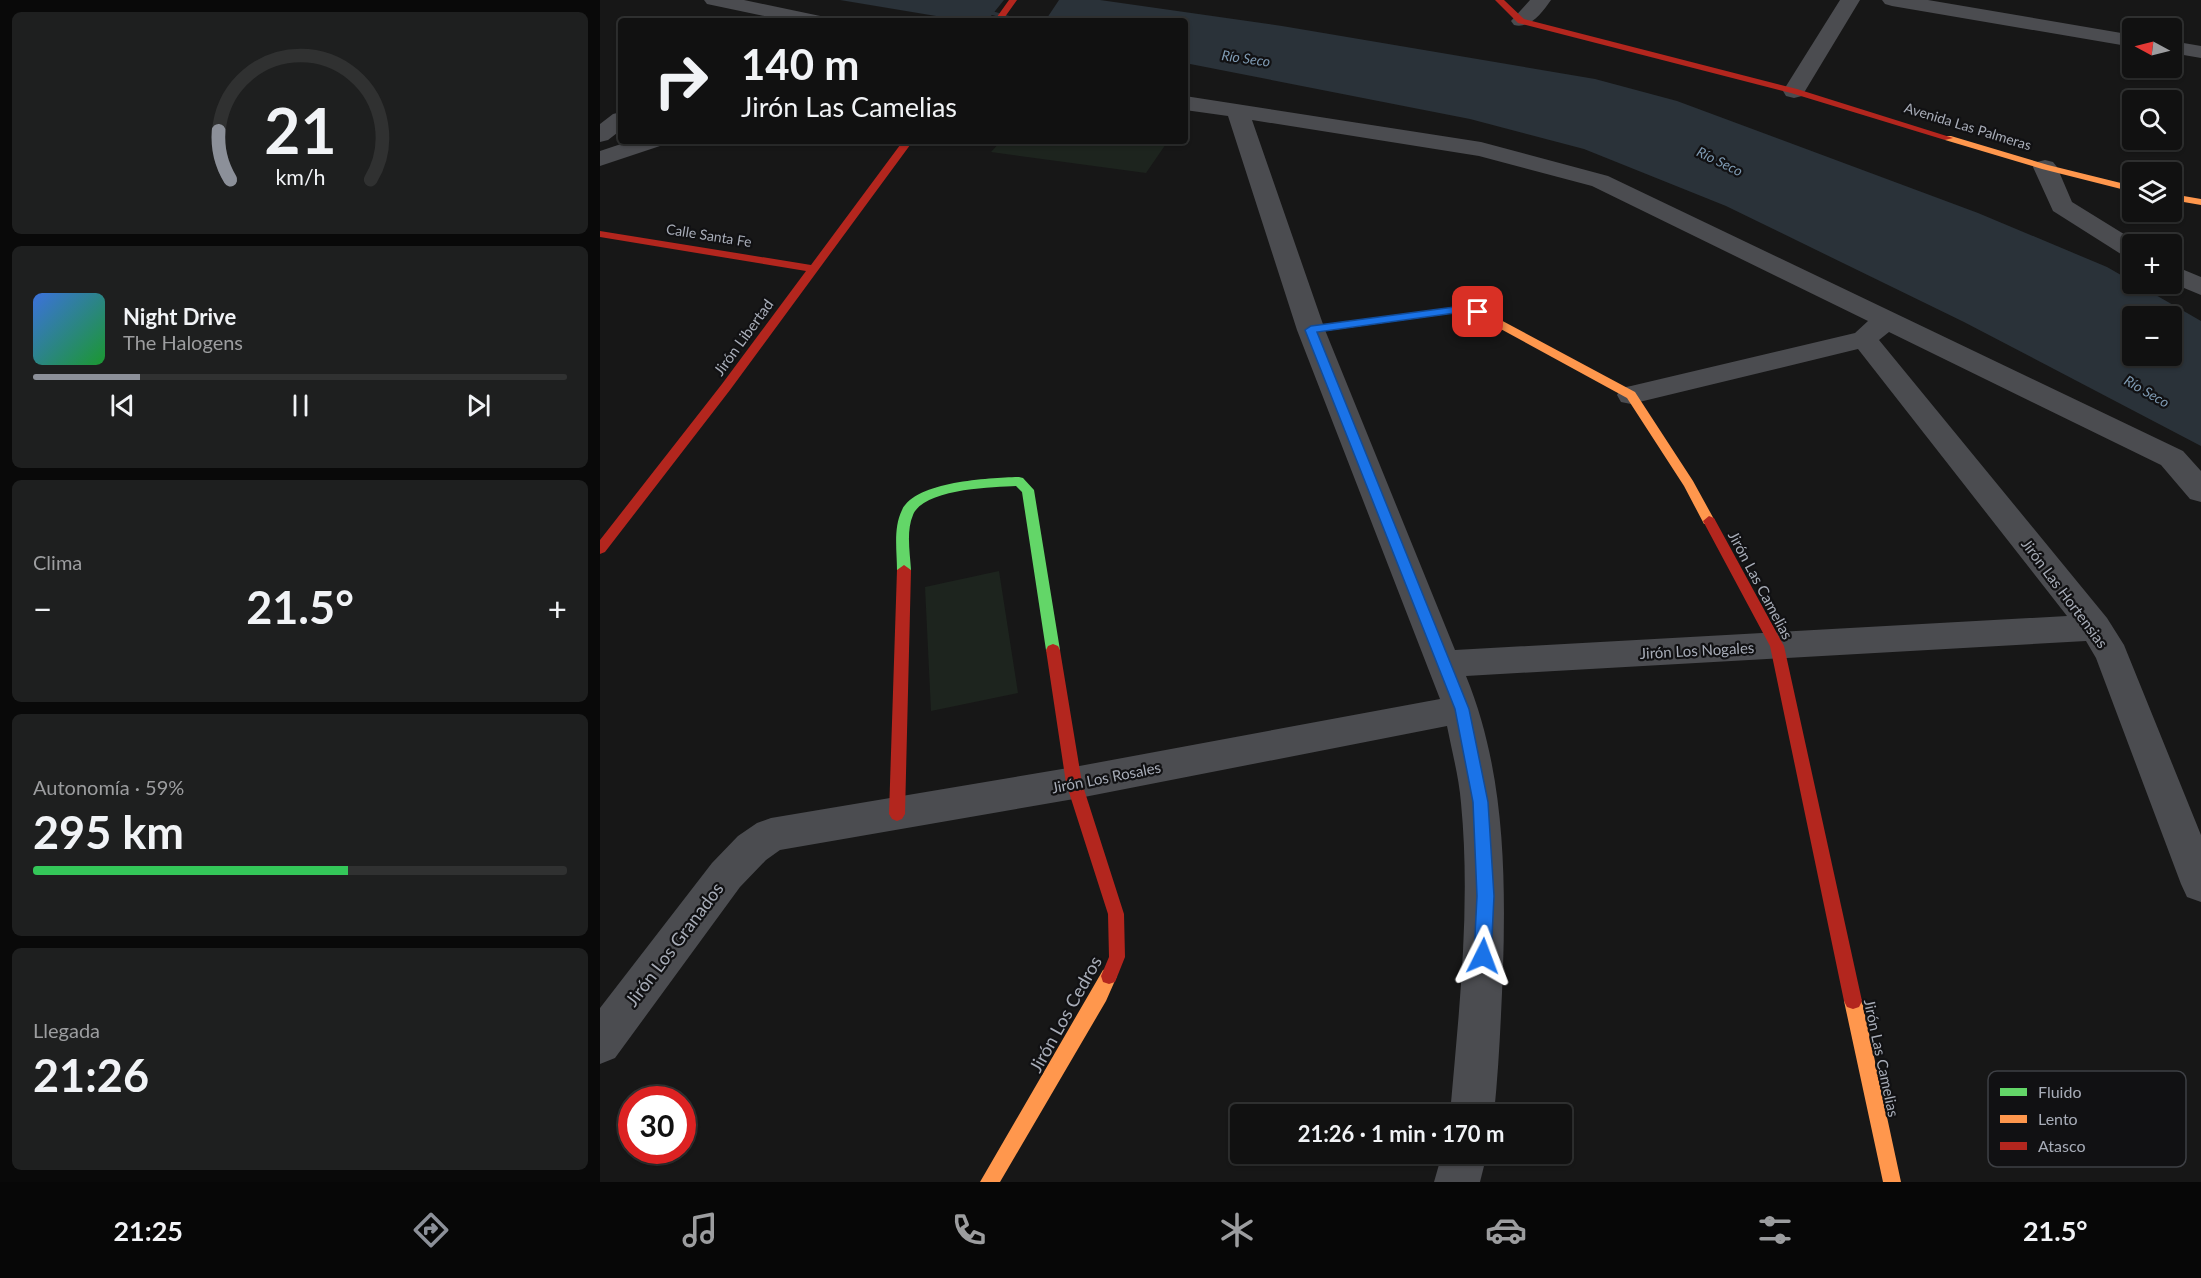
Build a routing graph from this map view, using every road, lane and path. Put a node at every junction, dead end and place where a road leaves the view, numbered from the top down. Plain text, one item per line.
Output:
1 (714, 0) edge
2 (1013, 0) edge
3 (1499, 0) edge
4 (1541, 0) edge
5 (1850, 0) edge
6 (1892, 0) edge
7 (757, 15) edge
8 (788, 18) edge
9 (1000, 18) edge
10 (1521, 21) junction
11 (2122, 39) edge
12 (2182, 49) edge
13 (2201, 52) edge
14 (1794, 91) junction
15 (1188, 104) edge
16 (1238, 112) junction
17 (618, 122) edge
18 (600, 137) edge
19 (618, 139) edge
20 (642, 144) edge
21 (906, 144) edge
22 (600, 159) edge
23 (2045, 167) junction
24 (2122, 186) edge
25 (2182, 199) edge
26 (2201, 202) edge
27 (600, 234) edge
28 (2122, 244) edge
29 (814, 268) junction
30 (2182, 278) edge
31 (2201, 287) edge
32 (1875, 329) junction
33 (1311, 330) junction
34 (1631, 395) junction
35 (2201, 491) edge
36 (600, 549) edge
37 (2095, 627) junction
38 (1777, 646) junction
39 (1443, 664) junction
40 (1462, 709) junction
41 (1074, 783) junction
42 (897, 814) junction
43 (752, 848) joint
44 (2201, 884) edge
45 (600, 1043) edge
46 (1473, 1104) edge
47 (1462, 1164) edge
48 (989, 1182) edge
49 (1457, 1182) edge
50 (1892, 1182) edge

1 - 7 street
2 - 9 street
3 - 10 street
4 - 10 street
5 - 14 street
6 - 11 street
7 - 8 street
10 - 14 street, Avenida Las Palmeras
12 - 13 street
14 - 23 street, Avenida Las Palmeras
15 - 16 street
16 - 32 street
16 - 33 street
17 - 18 street
18 - 19 street
20 - 22 street
21 - 29 street, Jirón Libertad
23 - 24 street, Avenida Las Palmeras
23 - 28 street
25 - 26 street
27 - 29 street, Calle Santa Fe
29 - 36 street, Jirón Libertad
30 - 31 street
32 - 34 street
32 - 35 street
32 - 37 street, Jirón Las Hortensias
33 - 34 street, Jirón Las Camelias
33 - 39 street
34 - 38 street, Jirón Las Camelias
37 - 38 street, Jirón Los Nogales
37 - 44 street, Jirón Las Hortensias
38 - 39 street, Jirón Los Nogales
38 - 50 street, Jirón Las Camelias
39 - 40 street
40 - 41 street, Jirón Los Rosales
40 - 46 street
41 - 42 street, Jirón Los Rosales
41 - 42 street, Jirón Los Cedros
41 - 48 street, Jirón Los Cedros
42 - 43 street, Jirón Los Rosales
43 - 45 street, Jirón Los Granados
47 - 49 street

